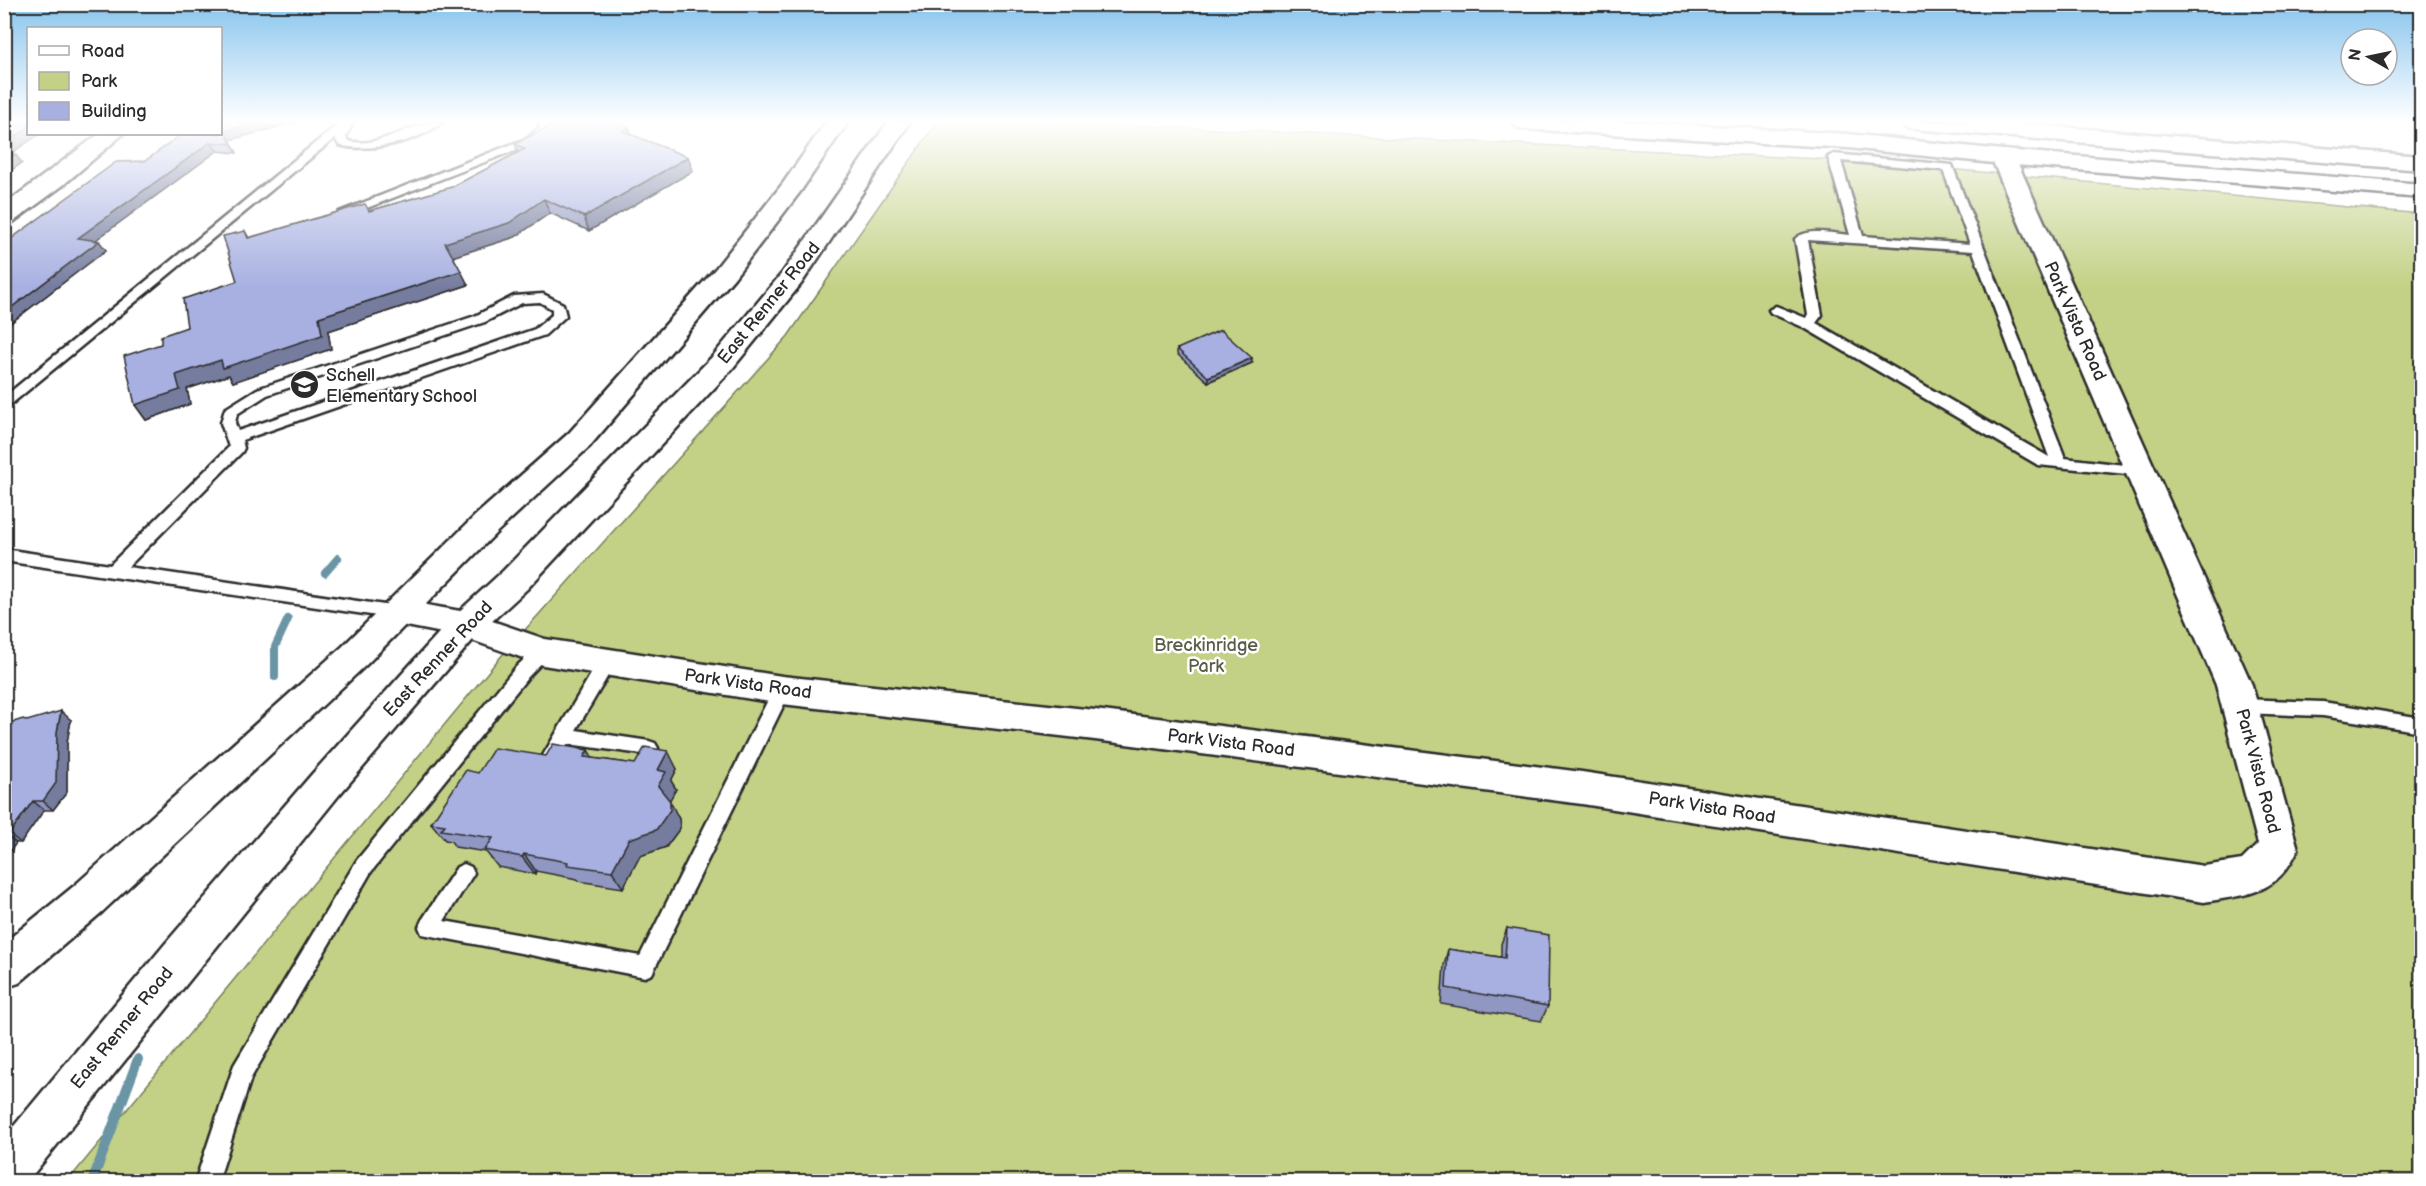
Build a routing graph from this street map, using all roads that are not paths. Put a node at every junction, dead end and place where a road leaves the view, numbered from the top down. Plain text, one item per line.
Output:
1 (58, 177) edge
2 (281, 177) edge
3 (435, 177) edge
4 (792, 177) edge
5 (863, 177) edge
6 (1840, 177) edge
7 (1952, 177) edge
8 (2012, 177) edge
9 (2300, 177) edge
10 (2421, 191) edge
11 (335, 216) edge
12 (4, 217) edge
13 (211, 235) junction
14 (230, 237) edge
15 (1857, 238) junction
16 (1978, 248) junction
17 (1776, 310) dead end
18 (1808, 324) junction
19 (4, 405) edge
20 (233, 438) junction
21 (2059, 463) junction
22 (2141, 472) junction
23 (4, 555) edge
24 (114, 571) junction
25 (398, 613) junction
26 (466, 624) junction
27 (543, 652) junction
28 (607, 662) junction
29 (782, 690) junction
30 (2241, 706) junction
31 (2421, 725) edge
32 (564, 736) junction
33 (649, 748) edge
34 (551, 757) edge
35 (464, 873) dead end
36 (4, 969) edge
37 (4, 1174) edge
38 (206, 1182) edge

1 - 12 main road
2 - 13 lane
3 - 11 lane
4 - 25 main road
5 - 26 main road, East Renner Road
6 - 15 lane
7 - 16 lane
8 - 22 main road, Park Vista Road
9 - 10 main road
13 - 14 lane
13 - 19 lane
15 - 16 lane
15 - 18 lane
16 - 21 lane
17 - 18 lane
18 - 21 lane
20 - 20 lane
20 - 24 lane
21 - 22 lane
22 - 30 main road, Park Vista Road
23 - 24 lane
24 - 25 lane
25 - 26 main road, Park Vista Road
25 - 36 main road
26 - 27 main road, Park Vista Road
26 - 37 main road, East Renner Road
27 - 28 main road, Park Vista Road
27 - 38 lane
28 - 29 main road, Park Vista Road
28 - 32 lane
29 - 30 main road, Park Vista Road
29 - 35 lane
30 - 31 lane
32 - 33 lane
32 - 34 lane

